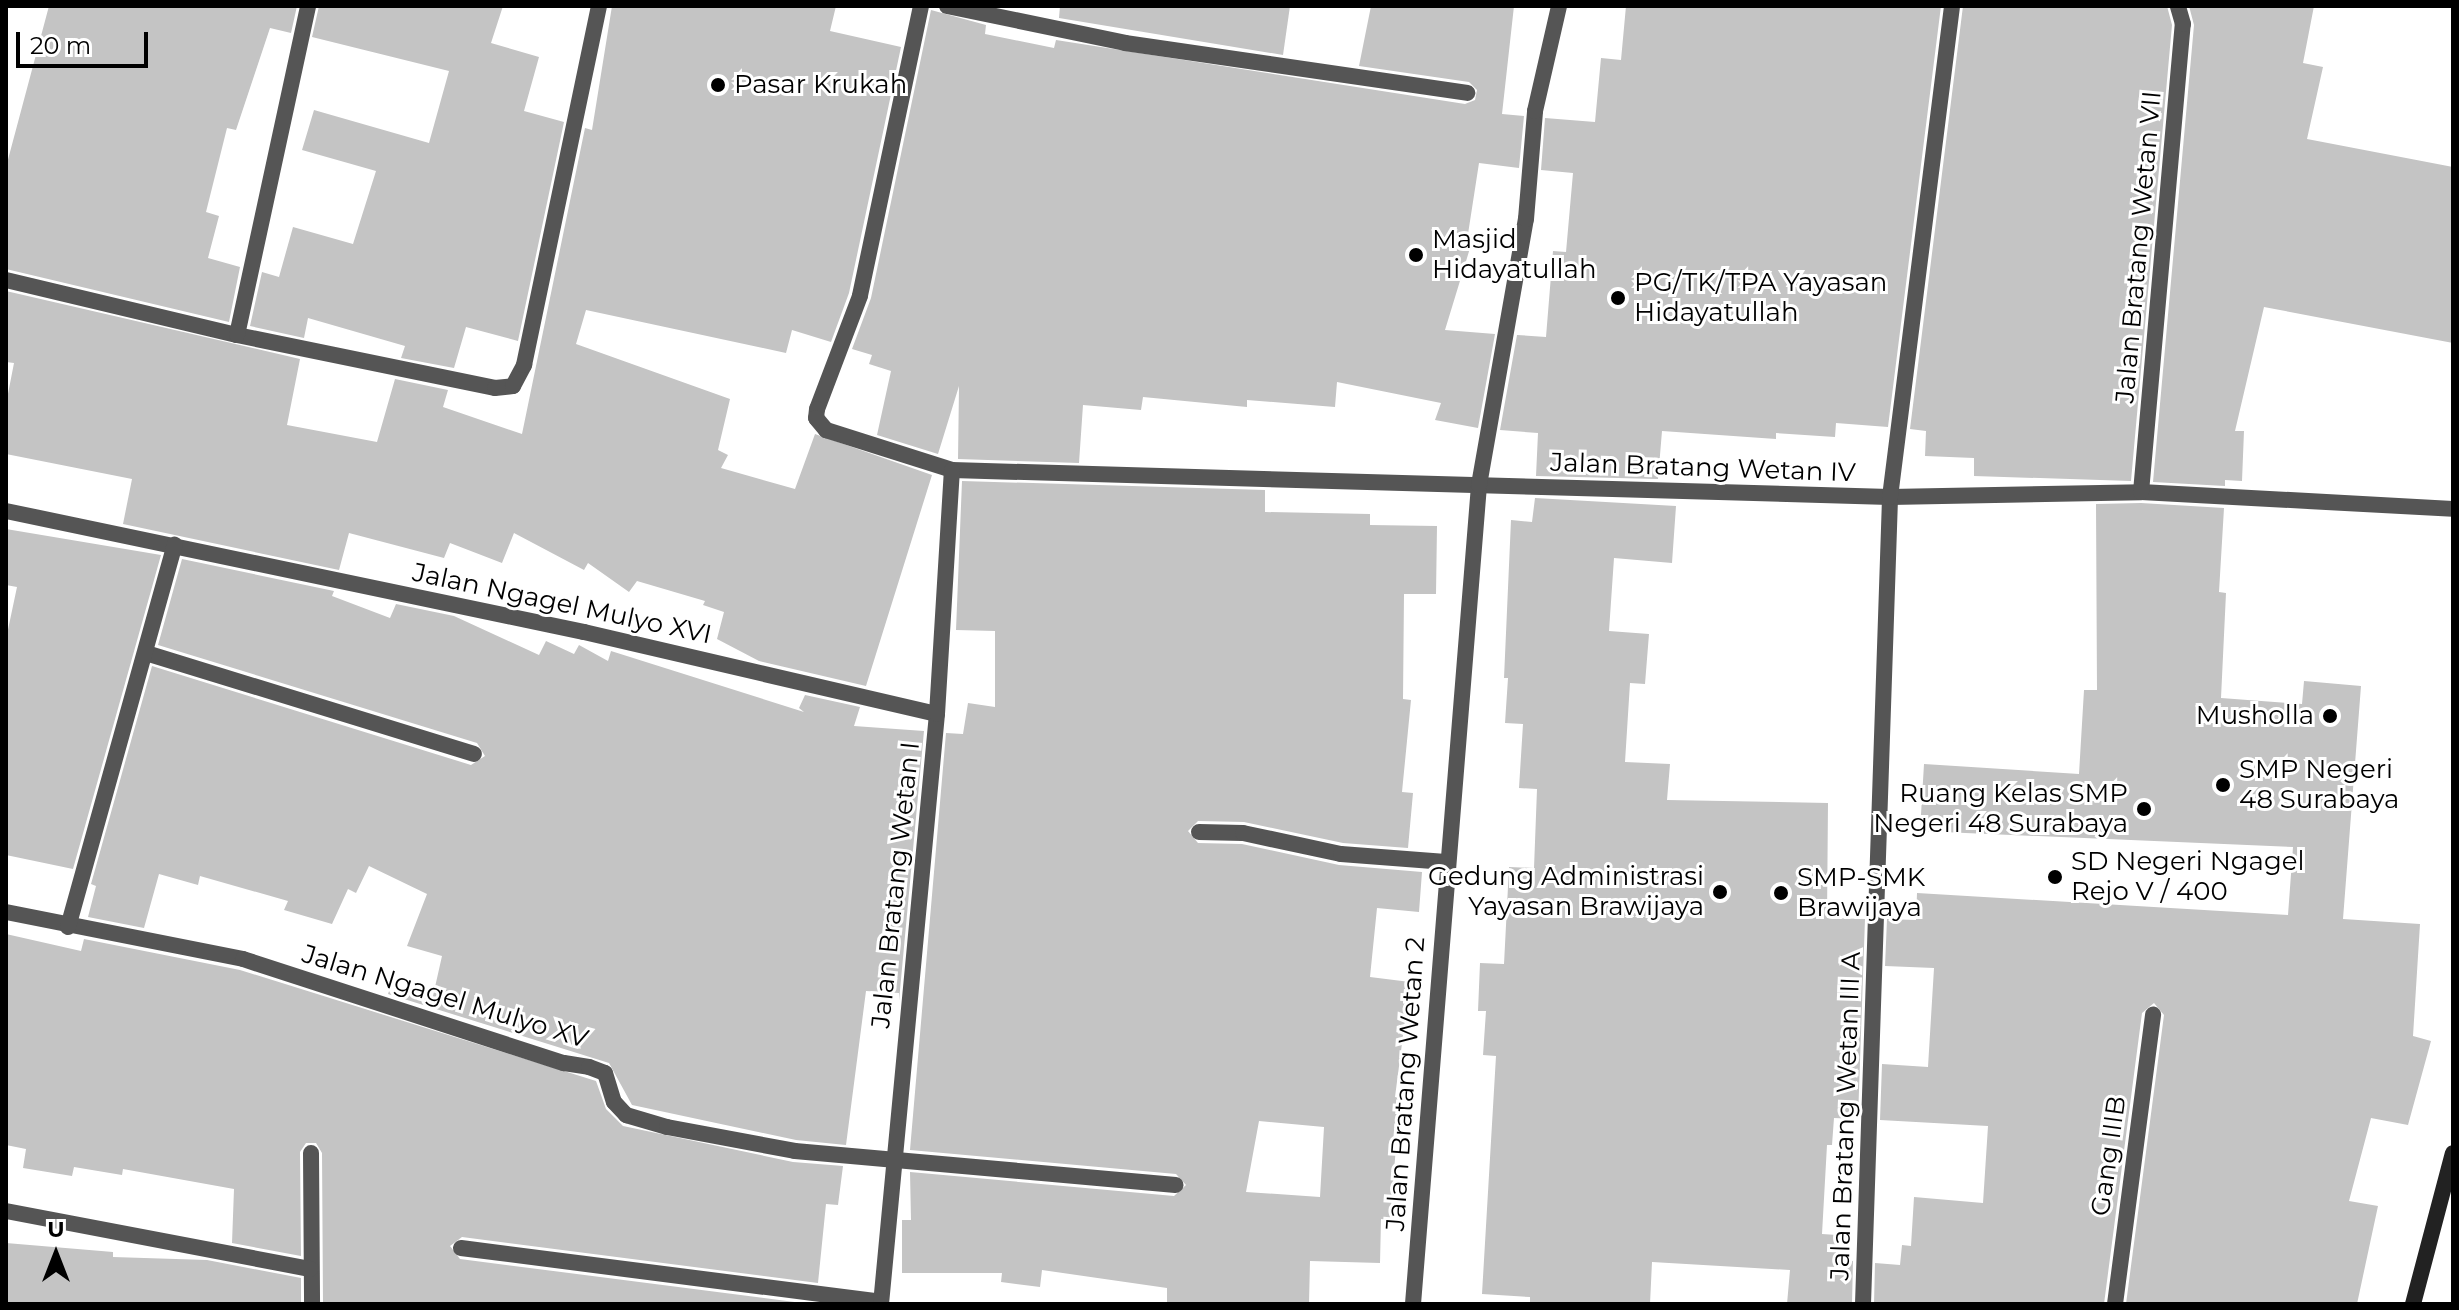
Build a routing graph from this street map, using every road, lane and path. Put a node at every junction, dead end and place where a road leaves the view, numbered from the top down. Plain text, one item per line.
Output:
1 (308, 6) edge
2 (599, 6) edge
3 (921, 6) edge
4 (947, 6) edge
5 (1559, 6) edge
6 (1952, 6) edge
7 (2178, 6) edge
8 (1467, 93) dead end
9 (6, 280) edge
10 (237, 335) junction
11 (952, 470) junction
12 (1479, 485) junction
13 (2141, 492) junction
14 (1890, 497) junction
15 (2453, 509) edge
16 (6, 511) edge
17 (175, 545) junction
18 (146, 653) junction
19 (937, 714) junction
20 (474, 754) dead end
21 (1199, 832) dead end
22 (1446, 862) junction
23 (6, 912) edge
24 (68, 927) junction
25 (2153, 1014) dead end
26 (311, 1153) dead end
27 (2453, 1153) edge
28 (892, 1162) junction
29 (1175, 1185) dead end
30 (6, 1211) edge
31 (461, 1248) dead end
32 (311, 1269) junction
33 (881, 1303) edge
34 (312, 1304) edge
35 (1413, 1304) edge
36 (1863, 1304) edge
37 (2115, 1304) edge
38 (2413, 1304) edge

1 - 10 street
2 - 10 street
3 - 11 street, Jalan Bratang Wetan IV
4 - 8 street
5 - 12 street, Jalan Bratang Wetan 2
6 - 14 street, Jalan Bratang Wetan III A
7 - 13 street, Jalan Bratang Wetan VII
9 - 10 street
11 - 12 street, Jalan Bratang Wetan IV
11 - 19 street, Jalan Bratang Wetan I
12 - 14 street, Jalan Bratang Wetan IV
12 - 22 street, Jalan Bratang Wetan 2
13 - 14 street, Jalan Bratang Wetan IV
13 - 15 street, Jalan Bratang Wetan IV
14 - 36 street, Jalan Bratang Wetan III A
16 - 17 street, Jalan Ngagel Mulyo XVI
17 - 18 street
17 - 19 street, Jalan Ngagel Mulyo XVI
18 - 20 street
18 - 24 street
19 - 28 street, Jalan Bratang Wetan I
21 - 22 street
22 - 35 street, Jalan Bratang Wetan 2
23 - 24 street, Jalan Ngagel Mulyo XV
24 - 28 street, Jalan Ngagel Mulyo XV
25 - 37 street, Gang IIIB
26 - 32 street
27 - 38 street
28 - 29 street, Jalan Ngagel Mulyo XV
28 - 33 street, Jalan Bratang Wetan I
30 - 32 street
31 - 33 street
32 - 34 street

